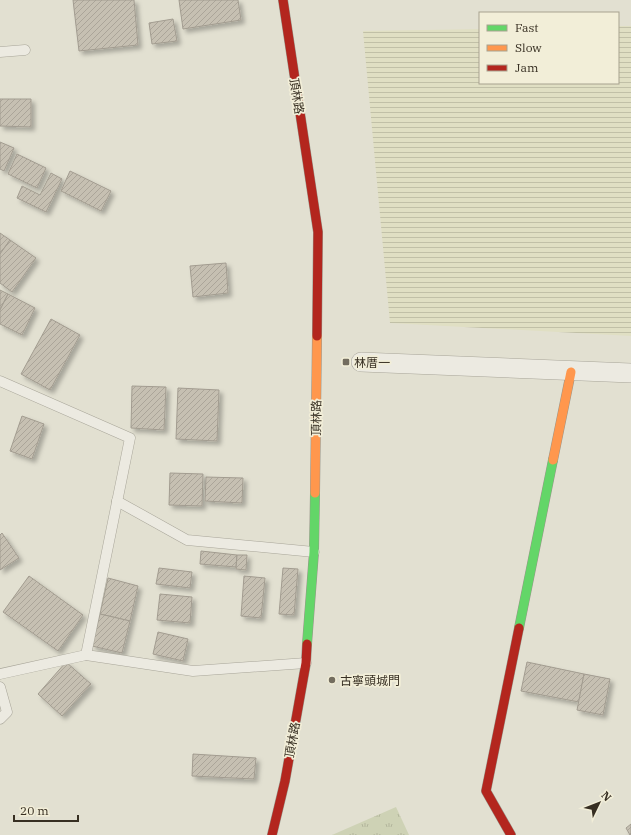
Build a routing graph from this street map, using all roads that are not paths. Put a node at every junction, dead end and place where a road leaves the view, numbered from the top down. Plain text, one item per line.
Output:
1 (283, 0) edge
2 (25, 50) dead end
3 (0, 52) edge
4 (361, 362) dead end
5 (571, 372) junction
6 (631, 373) edge
7 (0, 381) edge
8 (117, 501) junction
9 (314, 552) junction
10 (86, 655) junction
11 (306, 663) junction
12 (0, 674) edge
13 (0, 687) edge
14 (0, 720) edge
15 (272, 835) edge
16 (511, 835) edge

1 - 9 main road, 頂林路
2 - 3 lane
4 - 5 street
5 - 6 street
5 - 16 main road
7 - 8 lane
8 - 9 lane
8 - 10 lane
9 - 11 main road, 頂林路
10 - 11 lane
10 - 12 lane
11 - 15 main road, 頂林路
13 - 14 lane

